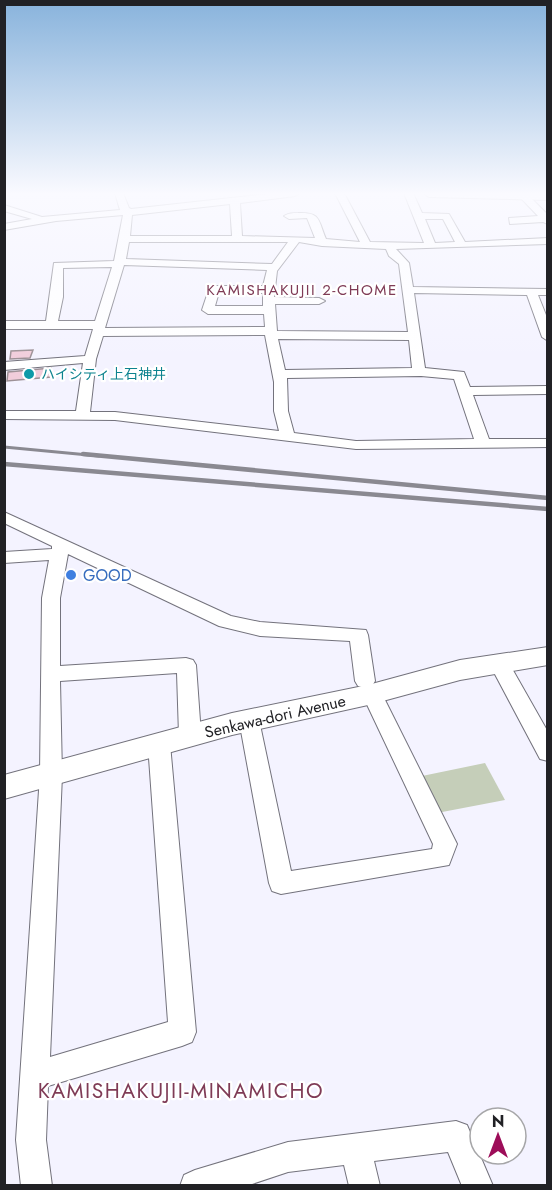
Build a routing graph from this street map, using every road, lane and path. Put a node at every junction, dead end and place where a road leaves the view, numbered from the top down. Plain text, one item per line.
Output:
1 (123, 249) edge
2 (284, 249) edge
3 (390, 249) edge
4 (119, 263) junction
5 (276, 267) junction
6 (408, 290) junction
7 (531, 291) junction
8 (548, 292) edge
9 (269, 300) junction
10 (319, 301) dead end
11 (52, 324) junction
12 (4, 325) edge
13 (99, 328) junction
14 (271, 333) junction
15 (415, 336) junction
16 (548, 337) edge
17 (90, 359) junction
18 (4, 366) edge
19 (423, 372) junction
20 (279, 374) junction
21 (548, 390) edge
22 (465, 391) junction
23 (82, 414) junction
24 (4, 416) edge
25 (288, 438) junction
26 (548, 443) edge
27 (483, 444) junction
28 (4, 517) edge
29 (60, 549) junction
30 (4, 558) edge
31 (548, 656) edge
32 (499, 663) junction
33 (52, 674) junction
34 (368, 687) junction
35 (249, 720) junction
36 (190, 735) junction
37 (159, 744) junction
38 (548, 753) edge
39 (51, 775) junction
40 (4, 787) edge
41 (36, 1075) junction
42 (355, 1148) junction
43 (37, 1185) edge
44 (195, 1185) edge
45 (364, 1185) edge
46 (478, 1185) edge

1 - 4 street
2 - 5 street
3 - 6 street
4 - 5 street
4 - 11 street
4 - 13 street
5 - 9 street
6 - 7 street
6 - 15 street
7 - 8 street
7 - 16 street
9 - 10 street
9 - 14 street
11 - 12 street
11 - 13 street
13 - 14 street
13 - 17 street
14 - 15 street
14 - 20 street
15 - 19 street
17 - 18 street
17 - 23 street
19 - 20 street
19 - 22 street
20 - 25 street
21 - 22 street
22 - 27 street
23 - 24 street
23 - 25 street
25 - 27 street
26 - 27 street
28 - 29 street
29 - 30 street
29 - 33 street
29 - 34 street
31 - 32 main road, Senkawa-dori Avenue
32 - 34 main road, Senkawa-dori Avenue
32 - 38 street
33 - 36 street
33 - 39 street
34 - 35 main road, Senkawa-dori Avenue
34 - 35 street
35 - 36 main road, Senkawa-dori Avenue
36 - 37 main road, Senkawa-dori Avenue
37 - 39 main road, Senkawa-dori Avenue
37 - 41 street
39 - 40 main road, Senkawa-dori Avenue
39 - 41 street
41 - 43 street
42 - 44 street
42 - 45 street
42 - 46 street

